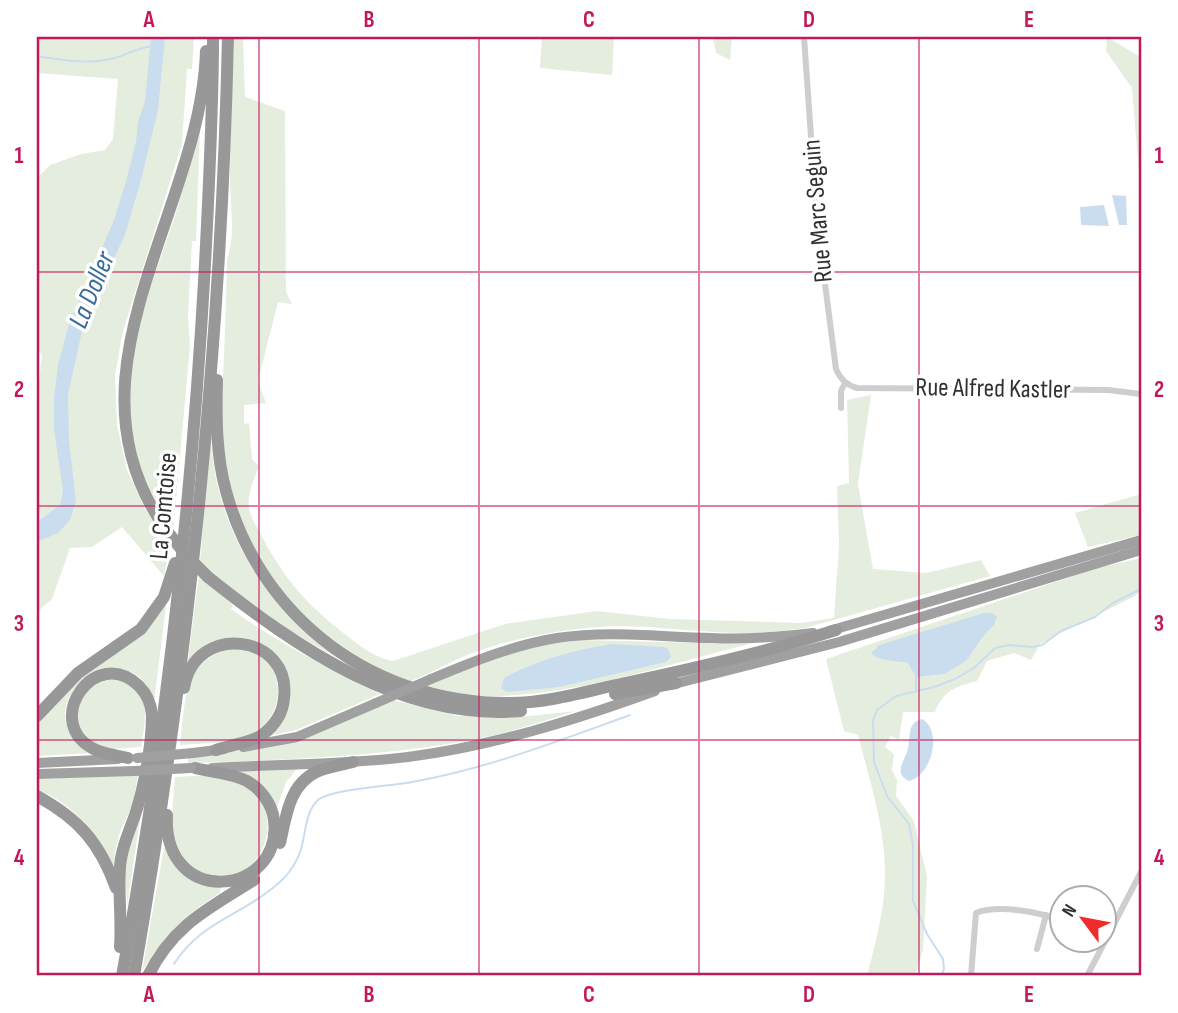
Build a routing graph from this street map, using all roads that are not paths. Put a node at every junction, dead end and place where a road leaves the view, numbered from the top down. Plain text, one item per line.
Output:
1 (207, 37) edge
2 (214, 37) edge
3 (228, 37) edge
4 (804, 37) edge
5 (215, 296) junction
6 (845, 383) junction
7 (1141, 394) edge
8 (841, 408) dead end
9 (184, 533) junction
10 (1141, 540) edge
11 (1141, 550) edge
12 (836, 630) junction
13 (676, 683) junction
14 (176, 707) junction
15 (37, 716) edge
16 (216, 751) junction
17 (132, 758) junction
18 (353, 762) junction
19 (37, 763) edge
20 (193, 768) junction
21 (37, 774) edge
22 (164, 794) junction
23 (37, 796) edge
24 (1141, 872) edge
25 (122, 902) junction
26 (1118, 912) edge
27 (1046, 915) joint
28 (1037, 949) dead end
29 (1096, 954) edge
30 (121, 976) edge
31 (134, 976) edge
32 (148, 976) edge
33 (971, 976) edge
34 (1087, 976) edge

1 - 13 highway, bridge
2 - 9 highway, La Comtoise
3 - 5 highway, La Comtoise
4 - 6 street, Rue Marc Seguin
5 - 12 highway
5 - 14 highway, La Comtoise
6 - 7 street, Rue Alfred Kastler
6 - 8 street
9 - 15 highway
9 - 30 highway, La Comtoise
10 - 12 highway
11 - 13 highway
12 - 16 highway, bridge
13 - 18 highway
14 - 16 highway
14 - 22 highway, La Comtoise
16 - 17 highway, bridge
17 - 19 highway
17 - 25 highway
18 - 20 highway
18 - 32 highway
20 - 21 highway, bridge
20 - 22 highway
22 - 31 highway, La Comtoise
23 - 25 highway
24 - 26 street
25 - 30 highway
27 - 28 street
27 - 33 street
29 - 34 street

